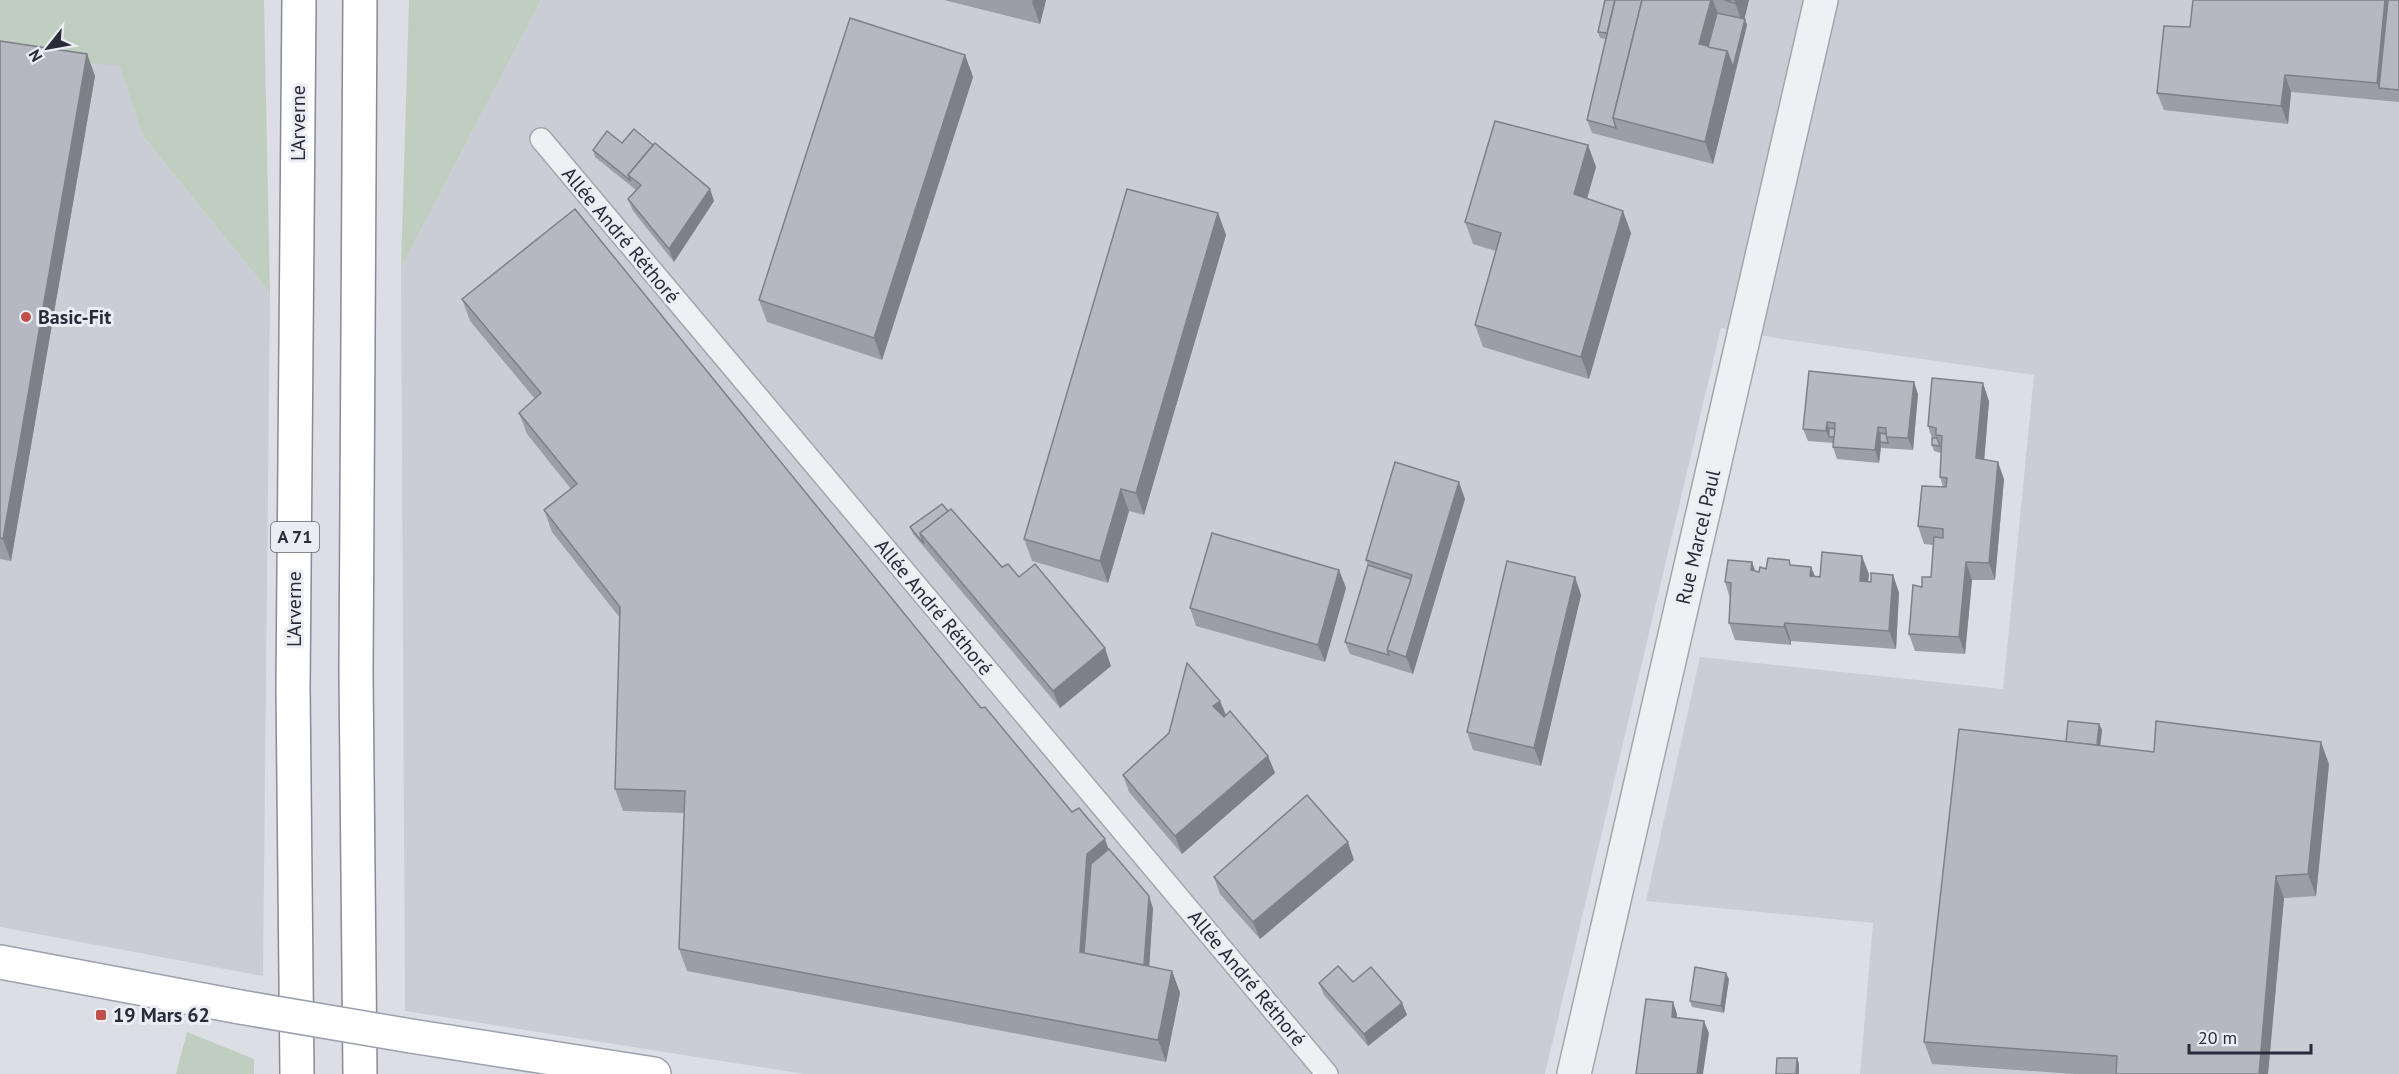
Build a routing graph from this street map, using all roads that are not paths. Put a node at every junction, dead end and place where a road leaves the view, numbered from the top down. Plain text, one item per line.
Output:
1 (300, 0) edge
2 (360, 0) edge
3 (1821, 0) edge
4 (541, 140) dead end
5 (0, 962) edge
6 (297, 1074) edge
7 (360, 1074) edge
8 (654, 1074) edge
9 (1327, 1074) edge
10 (1574, 1074) edge

1 - 6 main road, L'Arverne / A 71
2 - 7 main road
3 - 10 street, Rue Marcel Paul
4 - 9 lane, Allée André Réthoré
5 - 8 main road, bridge

